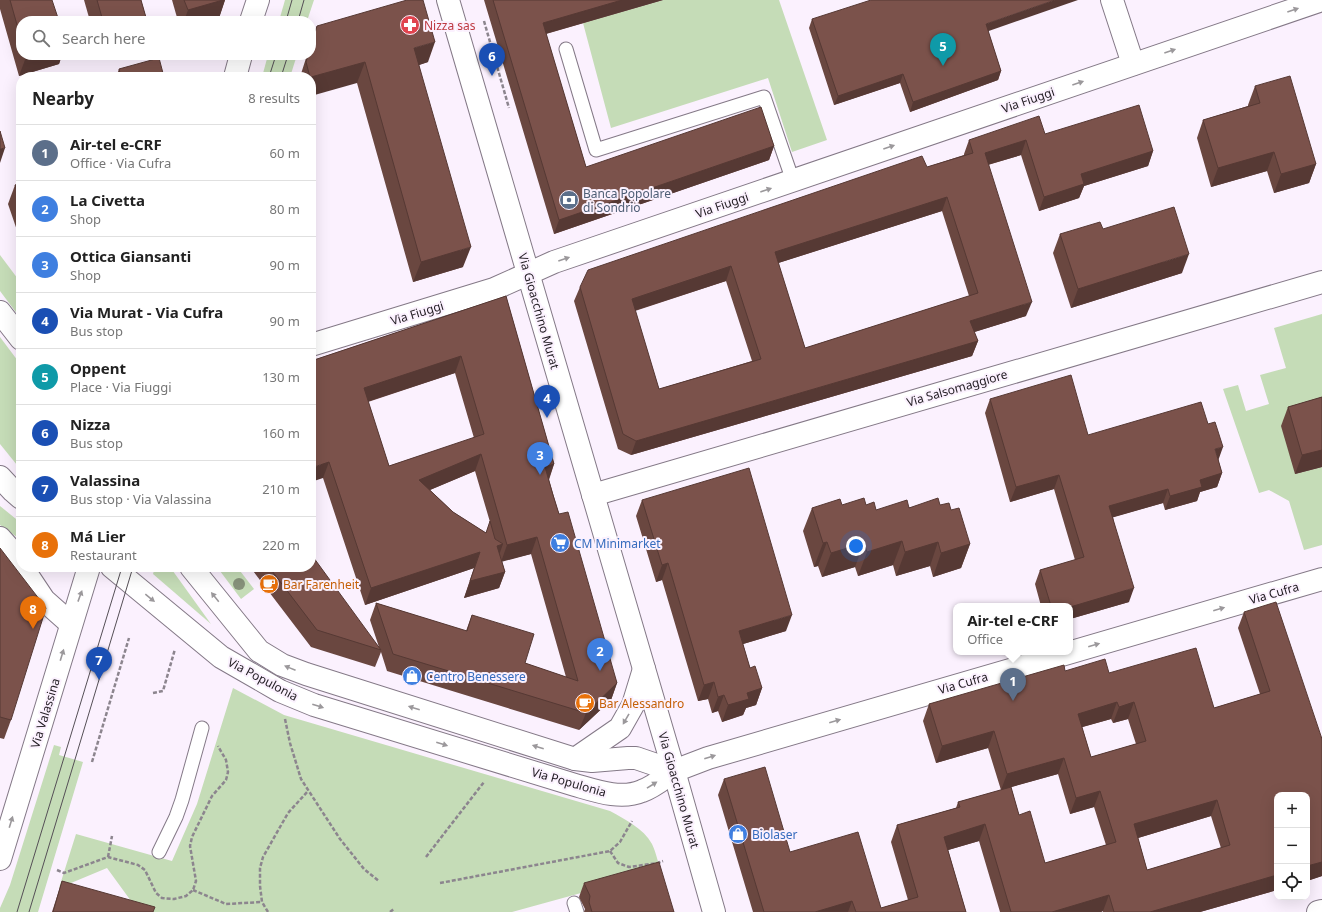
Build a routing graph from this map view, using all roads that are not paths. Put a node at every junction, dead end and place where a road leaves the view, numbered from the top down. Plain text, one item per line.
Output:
1 (258, 0) edge
2 (448, 0) edge
3 (1112, 0) edge
4 (1321, 2) edge
5 (253, 16) edge
6 (566, 50) dead end
7 (240, 60) edge
8 (1133, 64) junction
9 (236, 72) edge
10 (793, 181) junction
11 (528, 274) junction
12 (1322, 282) edge
13 (0, 312) edge
14 (16, 333) edge
15 (316, 343) edge
16 (0, 477) edge
17 (16, 494) edge
18 (593, 495) junction
19 (0, 538) edge
20 (16, 559) edge
21 (25, 572) edge
22 (87, 572) edge
23 (118, 572) edge
24 (194, 572) edge
25 (1322, 579) edge
26 (71, 624) junction
27 (1073, 652) edge
28 (1061, 655) edge
29 (644, 669) junction
30 (202, 728) dead end
31 (575, 759) junction
32 (674, 771) junction
33 (159, 852) dead end
34 (0, 859) edge
35 (1322, 911) edge
36 (714, 912) edge
37 (1318, 912) edge

1 - 5 street
2 - 11 street, Via Gioacchino Murat
3 - 8 street
8 -> 4 street, Via Fiuggi
6 - 10 lane
7 - 9 street
10 -> 8 street, Via Fiuggi
11 -> 10 street, Via Fiuggi
11 - 15 street, Via Fiuggi
11 - 18 street, Via Gioacchino Murat
12 - 18 street, Via Salsomaggiore
13 - 14 street
16 - 17 street
18 - 29 street, Via Gioacchino Murat
19 - 20 street
21 - 26 street
26 -> 22 street, Via Valassina
23 -> 32 street, Via Populonia
31 -> 24 street, Via Populonia
27 -> 25 street, Via Cufra
34 -> 26 street, Via Valassina
32 -> 28 street, Via Cufra
29 -> 31 street
29 - 32 street, Via Gioacchino Murat
30 - 33 lane
31 - 32 street, Via Populonia
32 - 36 street, Via Gioacchino Murat
35 - 37 street

